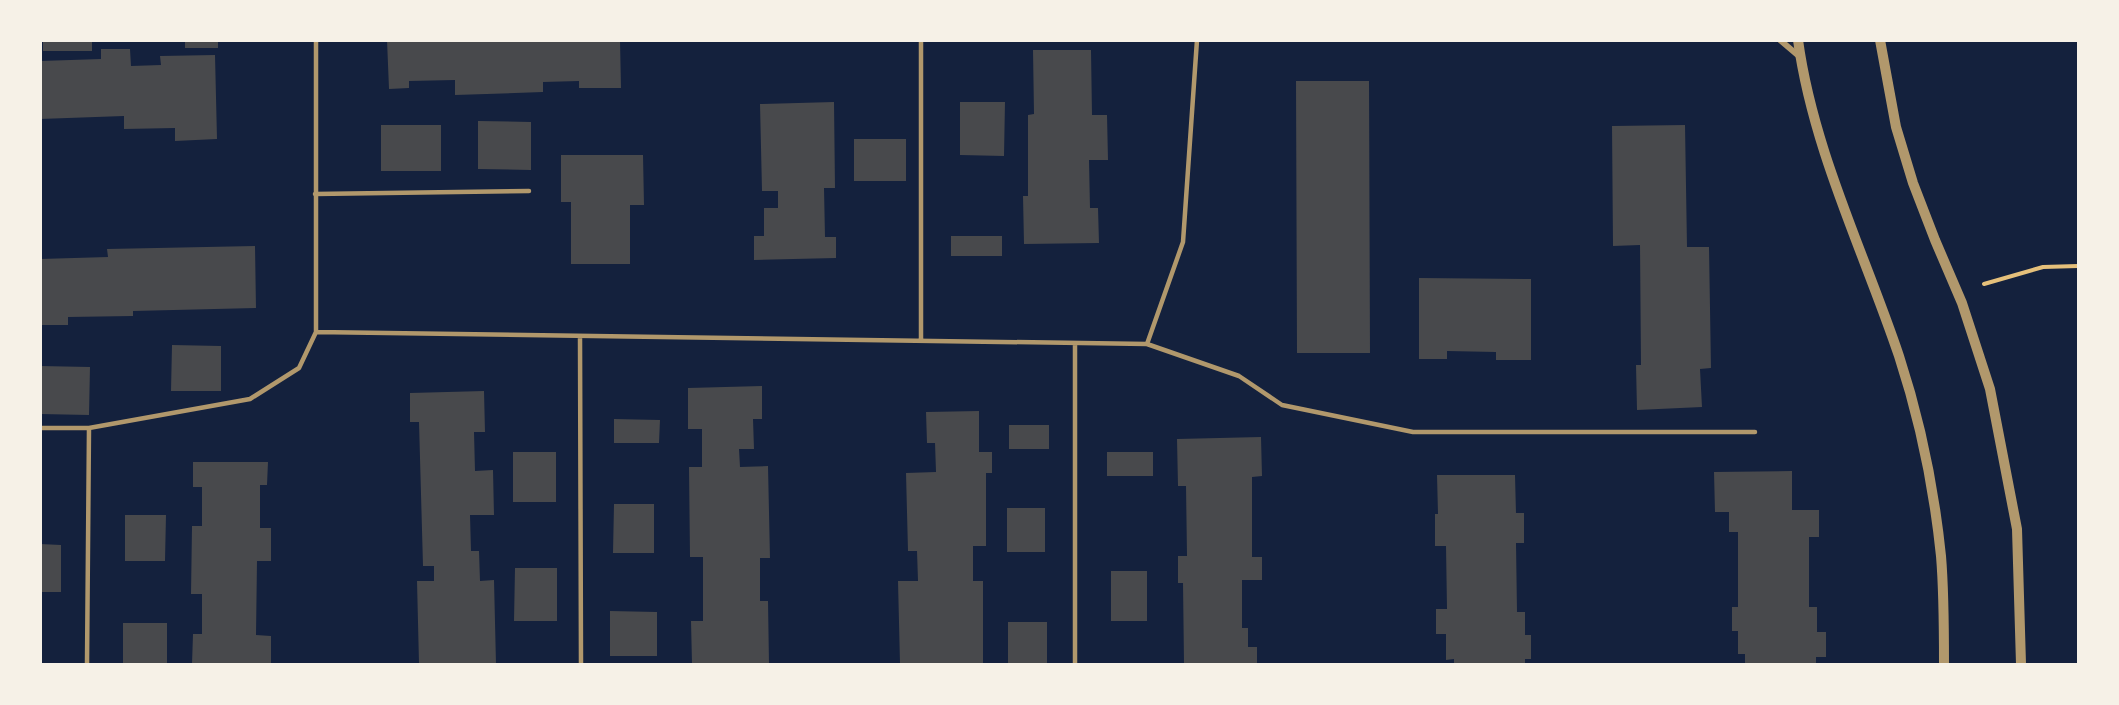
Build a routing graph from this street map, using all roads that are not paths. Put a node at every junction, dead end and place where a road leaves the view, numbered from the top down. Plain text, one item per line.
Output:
1 (316, 40) edge
2 (921, 40) edge
3 (1197, 40) edge
4 (1780, 40) edge
5 (1798, 40) edge
6 (1880, 40) edge
7 (1800, 57) junction
8 (529, 191) dead end
9 (315, 194) junction
10 (316, 332) junction
11 (580, 336) junction
12 (921, 341) junction
13 (1076, 343) junction
14 (1147, 344) junction
15 (40, 428) edge
16 (89, 428) junction
17 (1755, 432) dead end
18 (87, 664) edge
19 (581, 664) edge
20 (1076, 664) edge
21 (1944, 664) edge
22 (2021, 664) edge

1 - 9 lane
2 - 12 lane
3 - 14 lane
4 - 7 street
5 - 7 street
6 - 22 street
7 - 21 street
8 - 9 lane
9 - 10 lane
10 - 11 lane
10 - 16 lane
11 - 12 lane
11 - 19 lane
12 - 13 lane
13 - 14 lane
13 - 20 lane
14 - 17 lane
15 - 16 lane
16 - 18 lane

